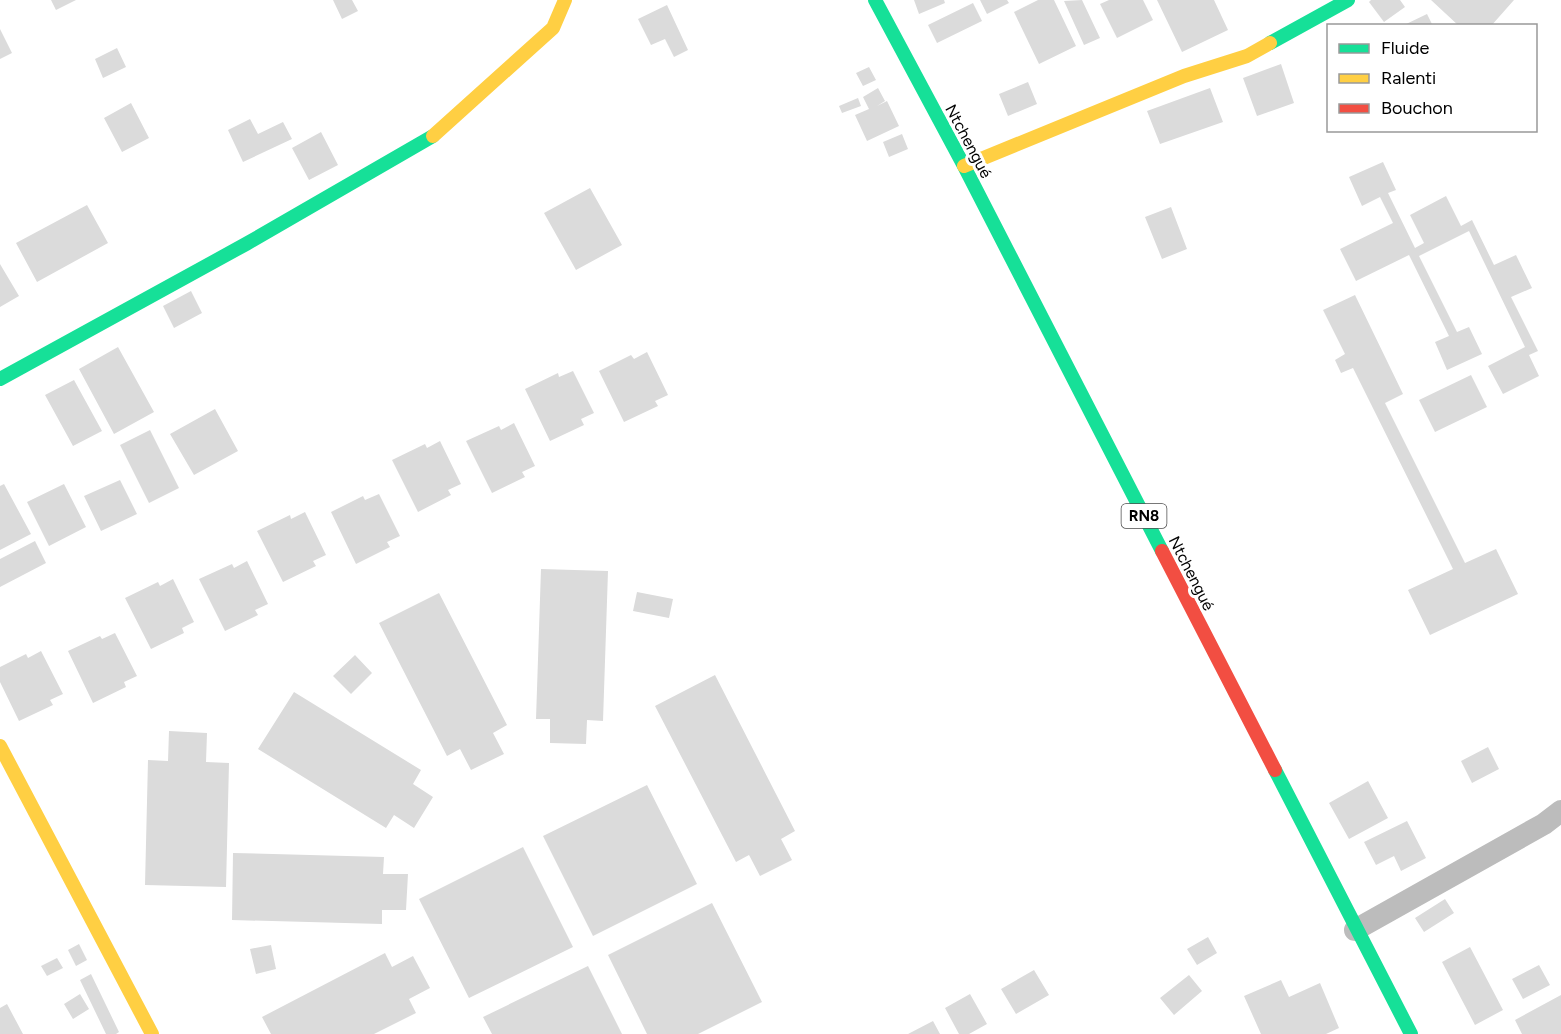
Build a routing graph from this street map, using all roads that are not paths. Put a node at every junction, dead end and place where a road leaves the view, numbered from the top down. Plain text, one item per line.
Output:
1 (565, 0) edge
2 (875, 0) edge
3 (1348, 0) edge
4 (963, 166) junction
5 (0, 379) edge
6 (0, 746) edge
7 (1561, 811) edge
8 (1355, 930) junction
9 (152, 1034) edge
10 (1411, 1034) edge

1 - 5 street
2 - 4 street, Ntchengué / RN8
3 - 4 street
4 - 8 street, Ntchengué / RN8
6 - 9 street
7 - 8 street
8 - 10 street, Ntchengué / RN8

